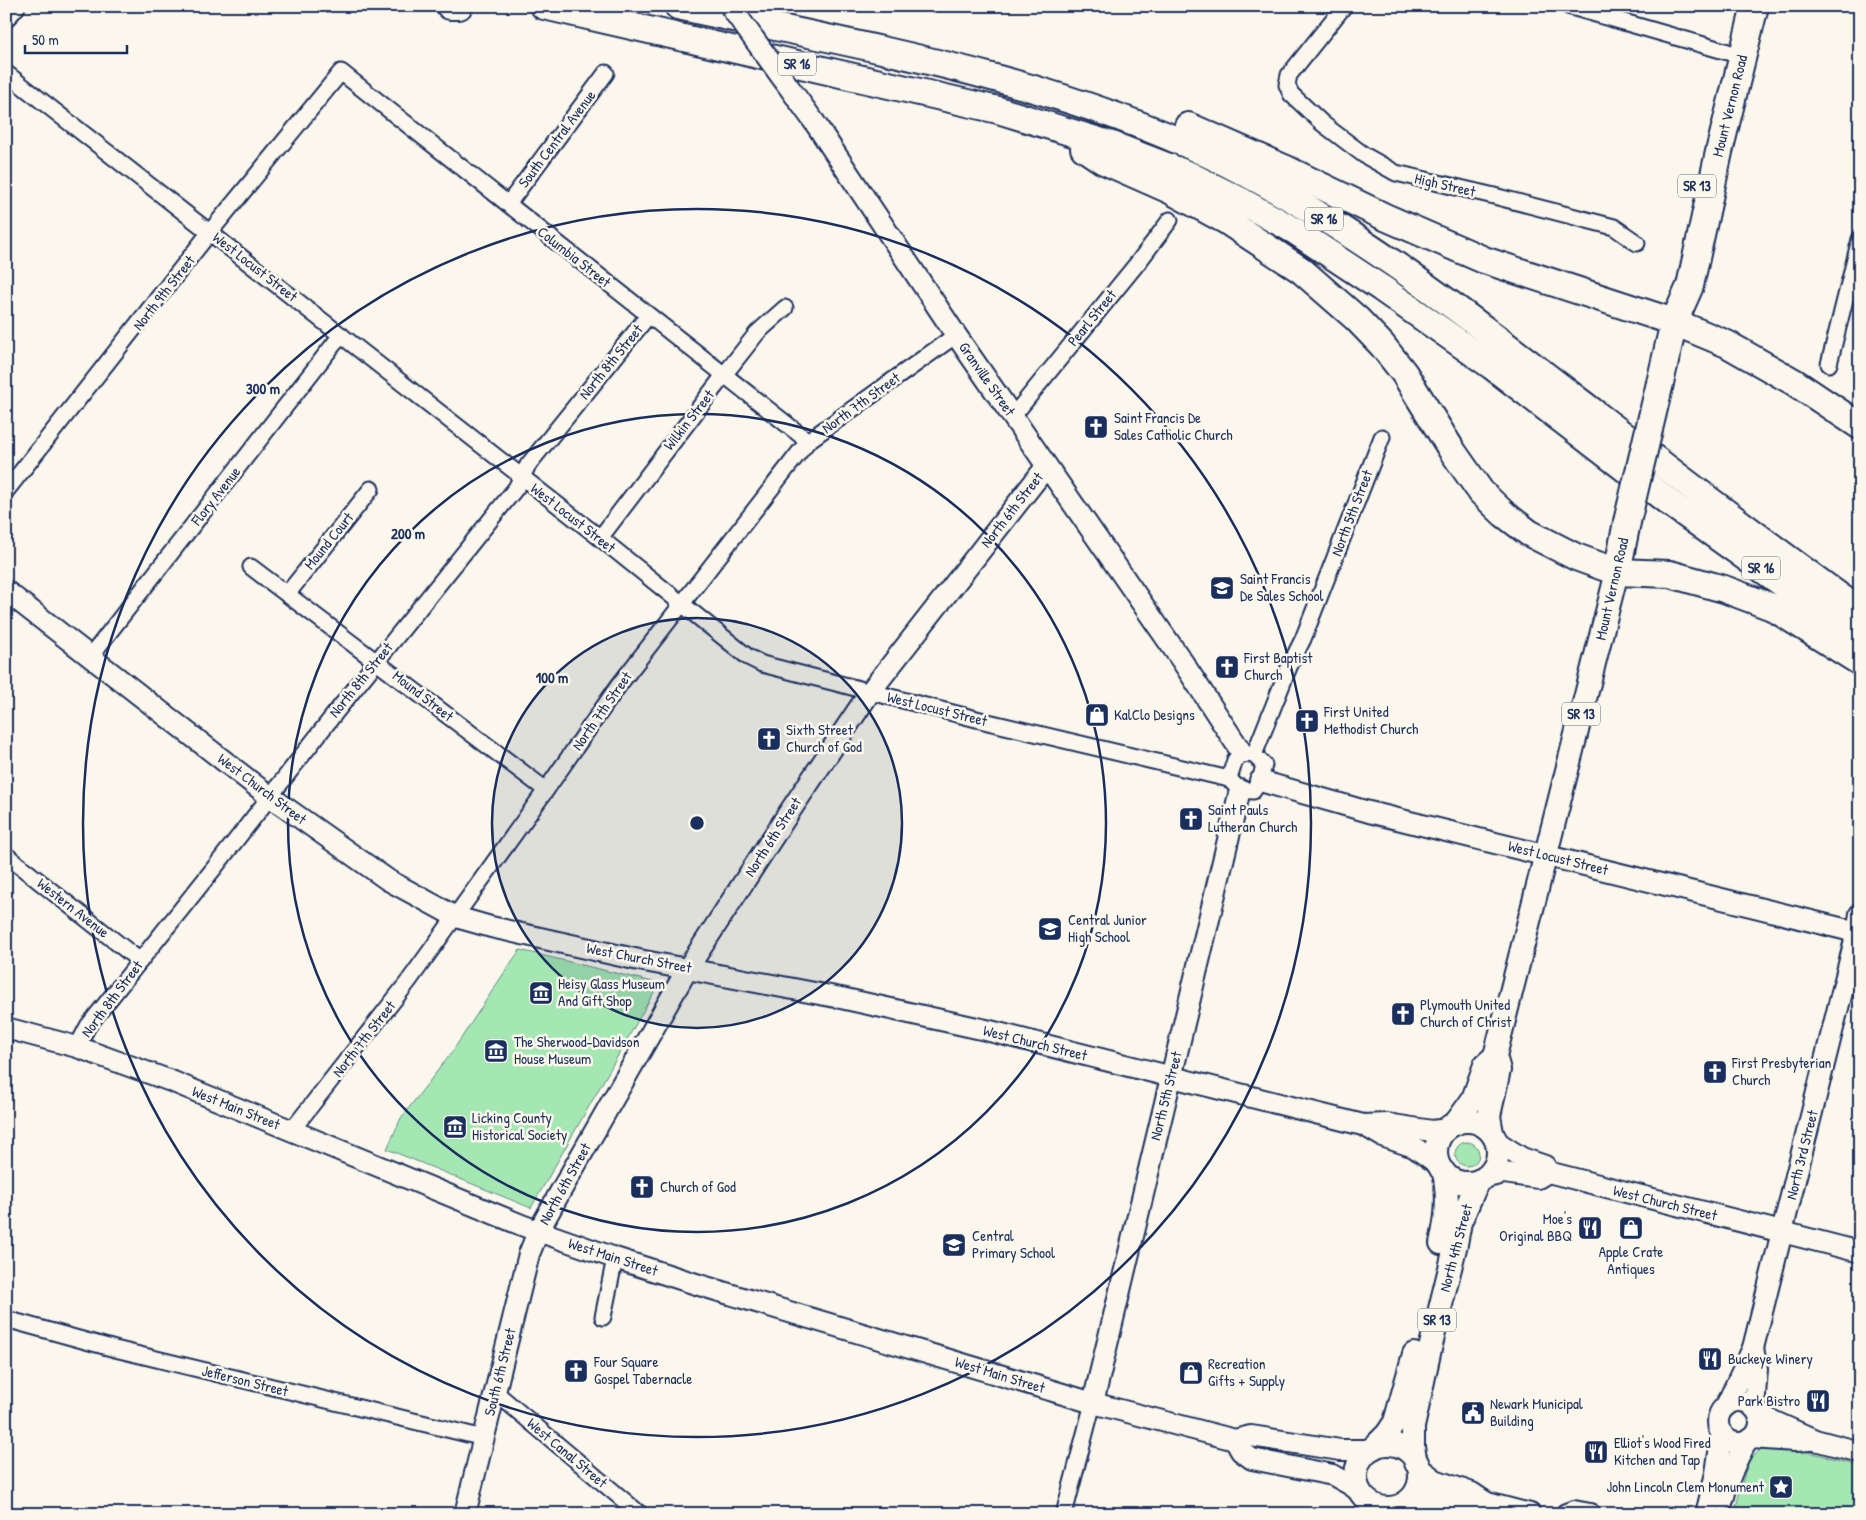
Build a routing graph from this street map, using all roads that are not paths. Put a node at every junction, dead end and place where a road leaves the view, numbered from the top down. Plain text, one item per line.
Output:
1 (450, 6) edge
2 (459, 6) edge
3 (544, 6) edge
4 (678, 6) edge
5 (726, 6) edge
6 (730, 6) edge
7 (1344, 6) edge
8 (1568, 6) edge
9 (1740, 6) edge
10 (1755, 6) edge
11 (17, 7) edge
12 (6, 20) edge
13 (754, 23) junction
14 (1728, 52) junction
15 (341, 72) joint
16 (6, 73) edge
17 (606, 73) dead end
18 (1014, 83) junction
19 (1048, 125) junction
20 (508, 204) junction
21 (1170, 220) dead end
22 (210, 232) junction
23 (1860, 239) edge
24 (1637, 243) dead end
25 (785, 308) dead end
26 (648, 316) junction
27 (1674, 322) junction
28 (341, 335) junction
29 (956, 335) junction
30 (1829, 364) dead end
31 (724, 375) junction
32 (1012, 416) junction
33 (1860, 426) edge
34 (1382, 437) dead end
35 (808, 441) junction
36 (1046, 467) junction
37 (522, 478) junction
38 (371, 489) dead end
39 (6, 491) edge
40 (600, 538) junction
41 (251, 567) dead end
42 (1616, 572) junction
43 (6, 591) edge
44 (288, 593) junction
45 (682, 604) junction
46 (1860, 611) edge
47 (1858, 653) edge
48 (90, 657) junction
49 (377, 660) junction
50 (870, 692) junction
51 (1248, 754) junction
52 (1260, 781) junction
53 (1235, 784) junction
54 (546, 790) junction
55 (269, 796) junction
56 (6, 855) edge
57 (1546, 855) junction
58 (456, 917) junction
59 (1859, 926) edge
60 (140, 961) junction
61 (688, 968) junction
62 (6, 1028) edge
63 (77, 1047) junction
64 (1495, 1056) junction
65 (1171, 1076) junction
66 (1363, 1125) junction
67 (1451, 1126) junction
68 (292, 1130) junction
69 (1494, 1138) junction
70 (1442, 1169) junction
71 (1548, 1172) junction
72 (1482, 1179) junction
73 (538, 1232) junction
74 (1783, 1233) junction
75 (1860, 1252) edge
76 (615, 1258) junction
77 (603, 1317) dead end
78 (6, 1319) edge
79 (1754, 1348) junction
80 (495, 1392) junction
81 (1093, 1403) junction
82 (1726, 1406) junction
83 (1756, 1411) junction
84 (1722, 1433) junction
85 (484, 1438) junction
86 (1750, 1439) junction
87 (1235, 1440) junction
88 (1815, 1440) junction
89 (1371, 1449) junction
90 (1860, 1452) edge
91 (1417, 1465) junction
92 (1363, 1502) edge
93 (1487, 1503) junction
94 (1398, 1508) edge
95 (465, 1514) edge
96 (640, 1514) edge
97 (1064, 1514) edge
98 (1530, 1514) edge
99 (1566, 1514) edge
100 (1590, 1514) edge
101 (1706, 1514) edge
102 (1720, 1514) edge

1 - 2 highway
3 - 19 highway, SR 16
4 - 13 highway, SR 16
5 - 13 highway
6 - 29 street, Granville Street, bridge
7 - 24 street, High Street
8 - 14 street
9 - 14 highway, Mount Vernon Road / SR 13
10 - 27 highway, Mount Vernon Road / SR 13
11 - 12 street
13 - 18 highway, SR 16
14 - 27 highway, Mount Vernon Road / SR 13
15 - 20 street, Columbia Street
15 - 22 street, North 9th Street
16 - 22 street, West Locust Street
17 - 20 street, South Central Avenue
18 - 27 highway
18 - 46 highway, SR 16
19 - 42 highway
19 - 47 highway, SR 16
20 - 26 street, Columbia Street
21 - 32 street, Pearl Street
22 - 28 street, West Locust Street
22 - 39 street, North 9th Street
23 - 30 street
25 - 31 street, Wilkin Street
26 - 31 street, Columbia Street
26 - 37 street, North 8th Street
27 - 33 highway
27 - 42 highway, Mount Vernon Road / SR 13, bridge
28 - 37 street, West Locust Street
28 - 48 street, Flory Avenue
29 - 32 street, Granville Street
29 - 35 street, North 7th Street
31 - 35 street, Columbia Street
31 - 40 street, Wilkin Street
32 - 36 street, Granville Street
34 - 51 street, North 5th Street
35 - 45 street, North 7th Street
36 - 50 street, North 6th Street
36 - 51 street, Granville Street
37 - 40 street, West Locust Street
37 - 49 street, North 8th Street
38 - 44 street, Mound Court
40 - 45 street, West Locust Street
41 - 44 street, Mound Street
42 - 47 highway
42 - 57 main road, Mount Vernon Road / SR 13
43 - 48 street, West Church Street
44 - 49 street, Mound Street
45 - 50 street, West Locust Street
45 - 54 street, North 7th Street
48 - 55 street, West Church Street
49 - 54 street, Mound Street
49 - 55 street, North 8th Street
50 - 53 street, West Locust Street
50 - 61 street, North 6th Street
51 - 52 street
51 - 53 street
52 - 53 street
52 - 57 street, West Locust Street
53 - 65 street, North 5th Street
54 - 58 street, North 7th Street
55 - 58 street, West Church Street
55 - 60 street, North 8th Street
56 - 60 street, Western Avenue
57 - 59 street, West Locust Street
57 - 64 main road, SR 13
58 - 61 street, West Church Street
58 - 68 street, North 7th Street
59 - 74 street, North 3rd Street
60 - 63 street, North 8th Street
61 - 65 street, West Church Street
61 - 73 street, North 6th Street
62 - 63 street, West Main Street
63 - 68 street, West Main Street
64 - 67 main road, SR 13
64 - 69 main road, SR 13
65 - 66 street, West Church Street
65 - 81 street, North 5th Street
66 - 67 street, West Church Street
66 - 70 street, West Church Street
67 - 69 main road
67 - 70 main road
68 - 73 street, West Main Street
69 - 71 street, West Church Street
69 - 72 main road
70 - 72 main road
70 - 89 main road, North 4th Street / SR 13
71 - 72 street, West Church Street
71 - 74 street, West Church Street
72 - 91 main road, North 4th Street / SR 13
73 - 76 street, West Main Street
73 - 80 street, South 6th Street
74 - 75 street, West Church Street
74 - 79 street, North 3rd Street
76 - 77 street
76 - 81 street, West Main Street
78 - 85 street, Jefferson Street
79 - 82 street, North 3rd Street
79 - 83 street, North 3rd Street
80 - 85 street, South 6th Street
80 - 96 street, West Canal Street
81 - 87 street, West Main Street
81 - 97 street
82 - 83 street
82 - 84 street
83 - 86 street
83 - 88 street
84 - 86 street
84 - 101 street
85 - 95 street, South 6th Street
86 - 88 street
86 - 102 street
87 - 89 street
87 - 92 street
88 - 90 street
89 - 91 main road
89 - 92 main road
91 - 93 street
91 - 94 main road
92 - 94 main road
93 - 94 street
93 - 98 street
99 - 100 street

